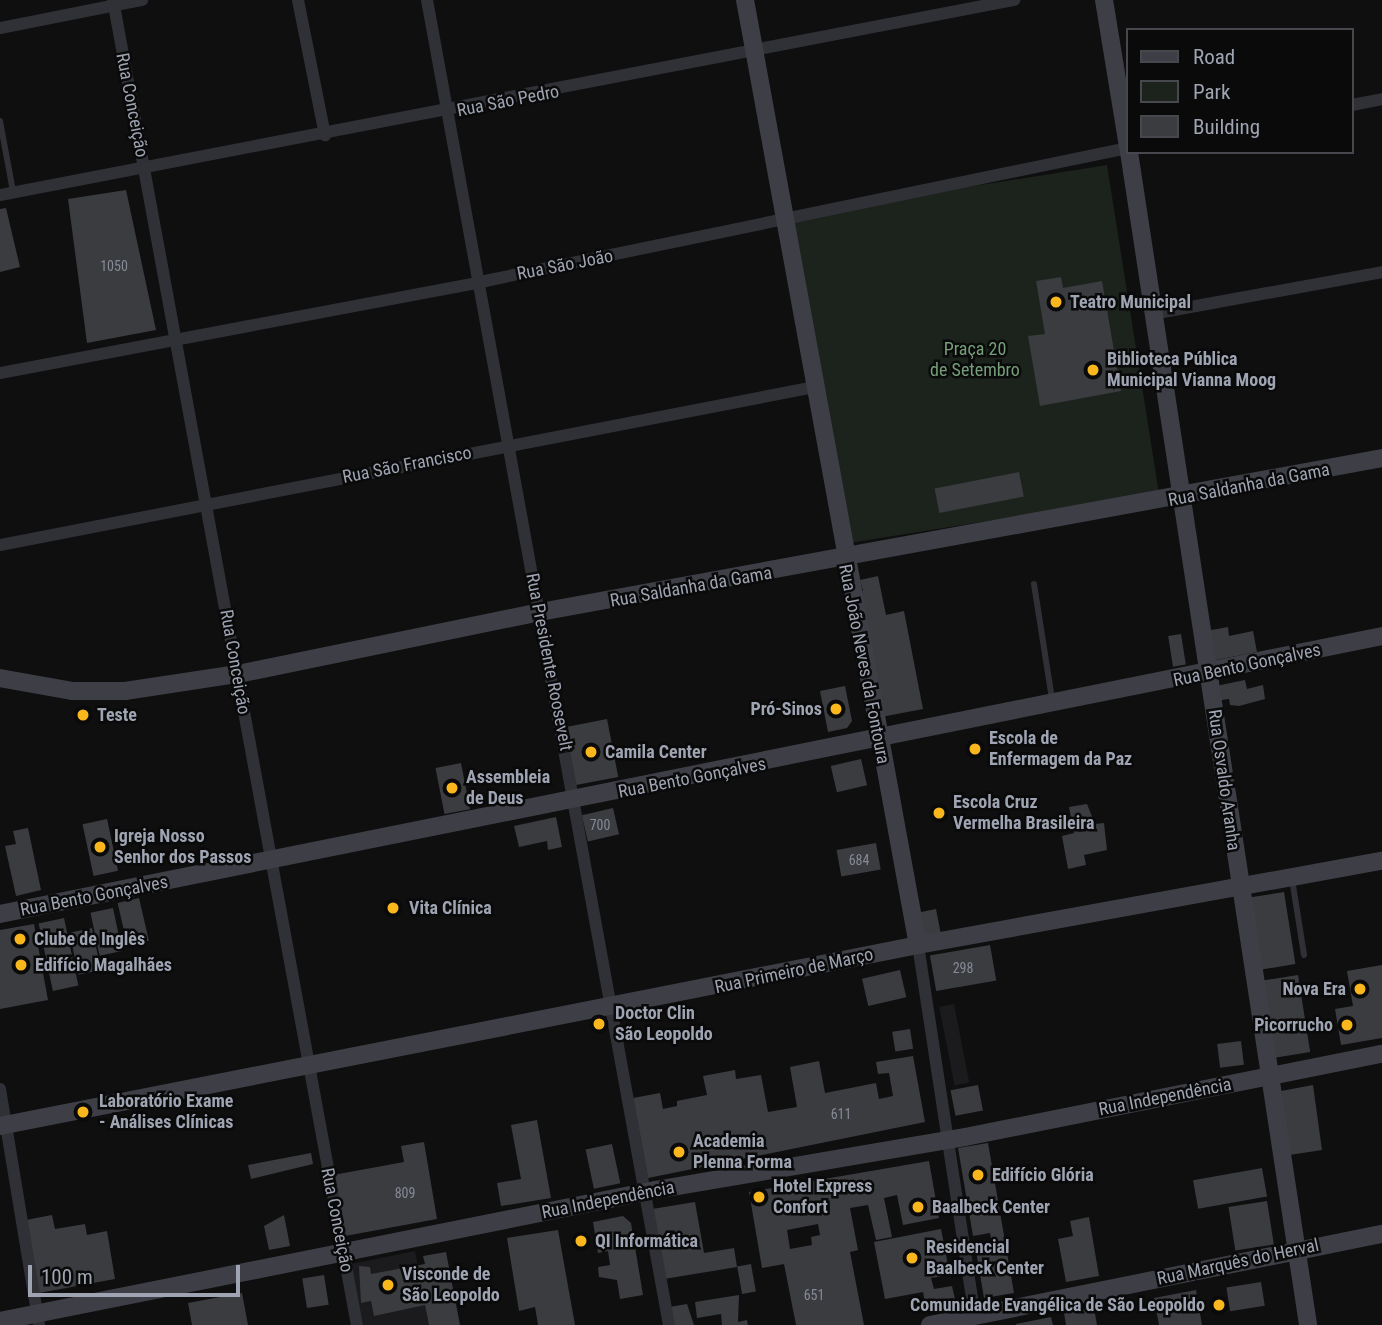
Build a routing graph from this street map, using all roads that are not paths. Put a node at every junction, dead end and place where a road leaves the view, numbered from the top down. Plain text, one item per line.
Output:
1 (142, 0) edge
2 (298, 0) edge
3 (427, 0) edge
4 (744, 0) edge
5 (1014, 0) edge
6 (1104, 0) edge
7 (113, 2) edge
8 (0, 29) edge
9 (755, 53) junction
10 (1382, 99) edge
11 (1354, 105) edge
12 (446, 113) junction
13 (0, 121) edge
14 (1126, 131) edge
15 (325, 135) junction
16 (1126, 150) edge
17 (1130, 154) edge
18 (144, 168) junction
19 (13, 193) junction
20 (0, 195) edge
21 (783, 220) junction
22 (1382, 272) edge
23 (475, 282) junction
24 (1152, 314) junction
25 (175, 342) junction
26 (0, 373) edge
27 (814, 387) junction
28 (506, 446) junction
29 (1382, 458) edge
30 (1184, 498) junction
31 (207, 504) junction
32 (0, 545) edge
33 (845, 561) junction
34 (1034, 584) dead end
35 (540, 612) junction
36 (1382, 636) edge
37 (238, 674) junction
38 (1209, 674) junction
39 (0, 678) edge
40 (1053, 705) junction
41 (878, 741) junction
42 (575, 802) junction
43 (1382, 861) edge
44 (273, 862) junction
45 (1292, 879) junction
46 (1240, 889) junction
47 (0, 914) edge
48 (918, 945) junction
49 (1304, 955) dead end
50 (614, 1008) junction
51 (1382, 1054) edge
52 (309, 1068) junction
53 (1268, 1076) junction
54 (0, 1089) edge
55 (3, 1126) edge
56 (944, 1140) junction
57 (646, 1192) junction
58 (1382, 1234) edge
59 (1296, 1250) junction
60 (342, 1253) junction
61 (38, 1320) edge
62 (979, 1320) edge
63 (0, 1321) edge
64 (357, 1325) edge
65 (669, 1325) edge
66 (930, 1325) edge
67 (1308, 1325) edge

1 - 7 street
2 - 15 street
3 - 12 street, Rua Presidente Roosevelt
4 - 9 street, Rua João Neves da Fontoura
5 - 9 street, Rua São Pedro
6 - 14 street, Rua Osvaldo Aranha
7 - 8 street
7 - 18 street, Rua Conceição
9 - 12 street, Rua São Pedro
9 - 21 street, Rua João Neves da Fontoura
10 - 11 street
12 - 15 street, Rua São Pedro
12 - 23 street, Rua Presidente Roosevelt
13 - 19 lane
15 - 18 street, Rua São Pedro
16 - 21 street, Rua São João
17 - 24 street, Rua Osvaldo Aranha
18 - 19 street, Rua São Pedro
18 - 25 street, Rua Conceição
19 - 20 street, Rua São Pedro
21 - 23 street, Rua São João
21 - 27 street, Rua João Neves da Fontoura
22 - 24 street
23 - 25 street, Rua São João
23 - 28 street, Rua Presidente Roosevelt
24 - 30 street, Rua Osvaldo Aranha
25 - 26 street, Rua São João
25 - 31 street, Rua Conceição
27 - 28 street, Rua São Francisco
27 - 33 street, Rua João Neves da Fontoura
28 - 31 street, Rua São Francisco
28 - 35 street, Rua Presidente Roosevelt
29 - 30 street, Rua Saldanha da Gama
30 - 33 street, Rua Saldanha da Gama
30 - 38 street, Rua Osvaldo Aranha
31 - 32 street, Rua São Francisco
31 - 37 street, Rua Conceição
33 - 35 street, Rua Saldanha da Gama
33 - 41 street, Rua João Neves da Fontoura
34 - 40 lane
35 - 37 street, Rua Saldanha da Gama
35 - 42 street, Rua Presidente Roosevelt
36 - 38 street, Rua Bento Gonçalves
37 - 39 street, Rua Saldanha da Gama
37 - 44 street, Rua Conceição
38 - 40 street, Rua Bento Gonçalves
38 - 46 street, Rua Osvaldo Aranha
40 - 41 street, Rua Bento Gonçalves
41 - 42 street, Rua Bento Gonçalves
41 - 48 street, Rua João Neves da Fontoura
42 - 44 street, Rua Bento Gonçalves
42 - 50 street, Rua Presidente Roosevelt
43 - 45 street, Rua Primeiro de Março
44 - 47 street, Rua Bento Gonçalves
44 - 52 street, Rua Conceição
45 - 46 street, Rua Primeiro de Março
45 - 49 lane
46 - 48 street, Rua Primeiro de Março
46 - 53 street, Rua Osvaldo Aranha
48 - 50 street, Rua Primeiro de Março
48 - 56 street, Rua João Neves da Fontoura
50 - 52 street, Rua Primeiro de Março
50 - 57 street, Rua Presidente Roosevelt
51 - 53 street, Rua Independência
52 - 55 street, Rua Primeiro de Março
52 - 60 street, Rua Conceição
53 - 56 street, Rua Independência
53 - 59 street, Rua Osvaldo Aranha
54 - 55 street
55 - 61 street
56 - 57 street, Rua Independência
56 - 62 street, Rua João Neves da Fontoura
57 - 60 street, Rua Independência
57 - 65 street, Rua Presidente Roosevelt
58 - 59 street, Rua Marquês do Herval
59 - 62 street, Rua Marquês do Herval
59 - 67 street, Rua Osvaldo Aranha
60 - 61 street, Rua Independência
60 - 64 street, Rua Conceição
61 - 63 street, Rua Independência
62 - 66 street, Rua Marquês do Herval

